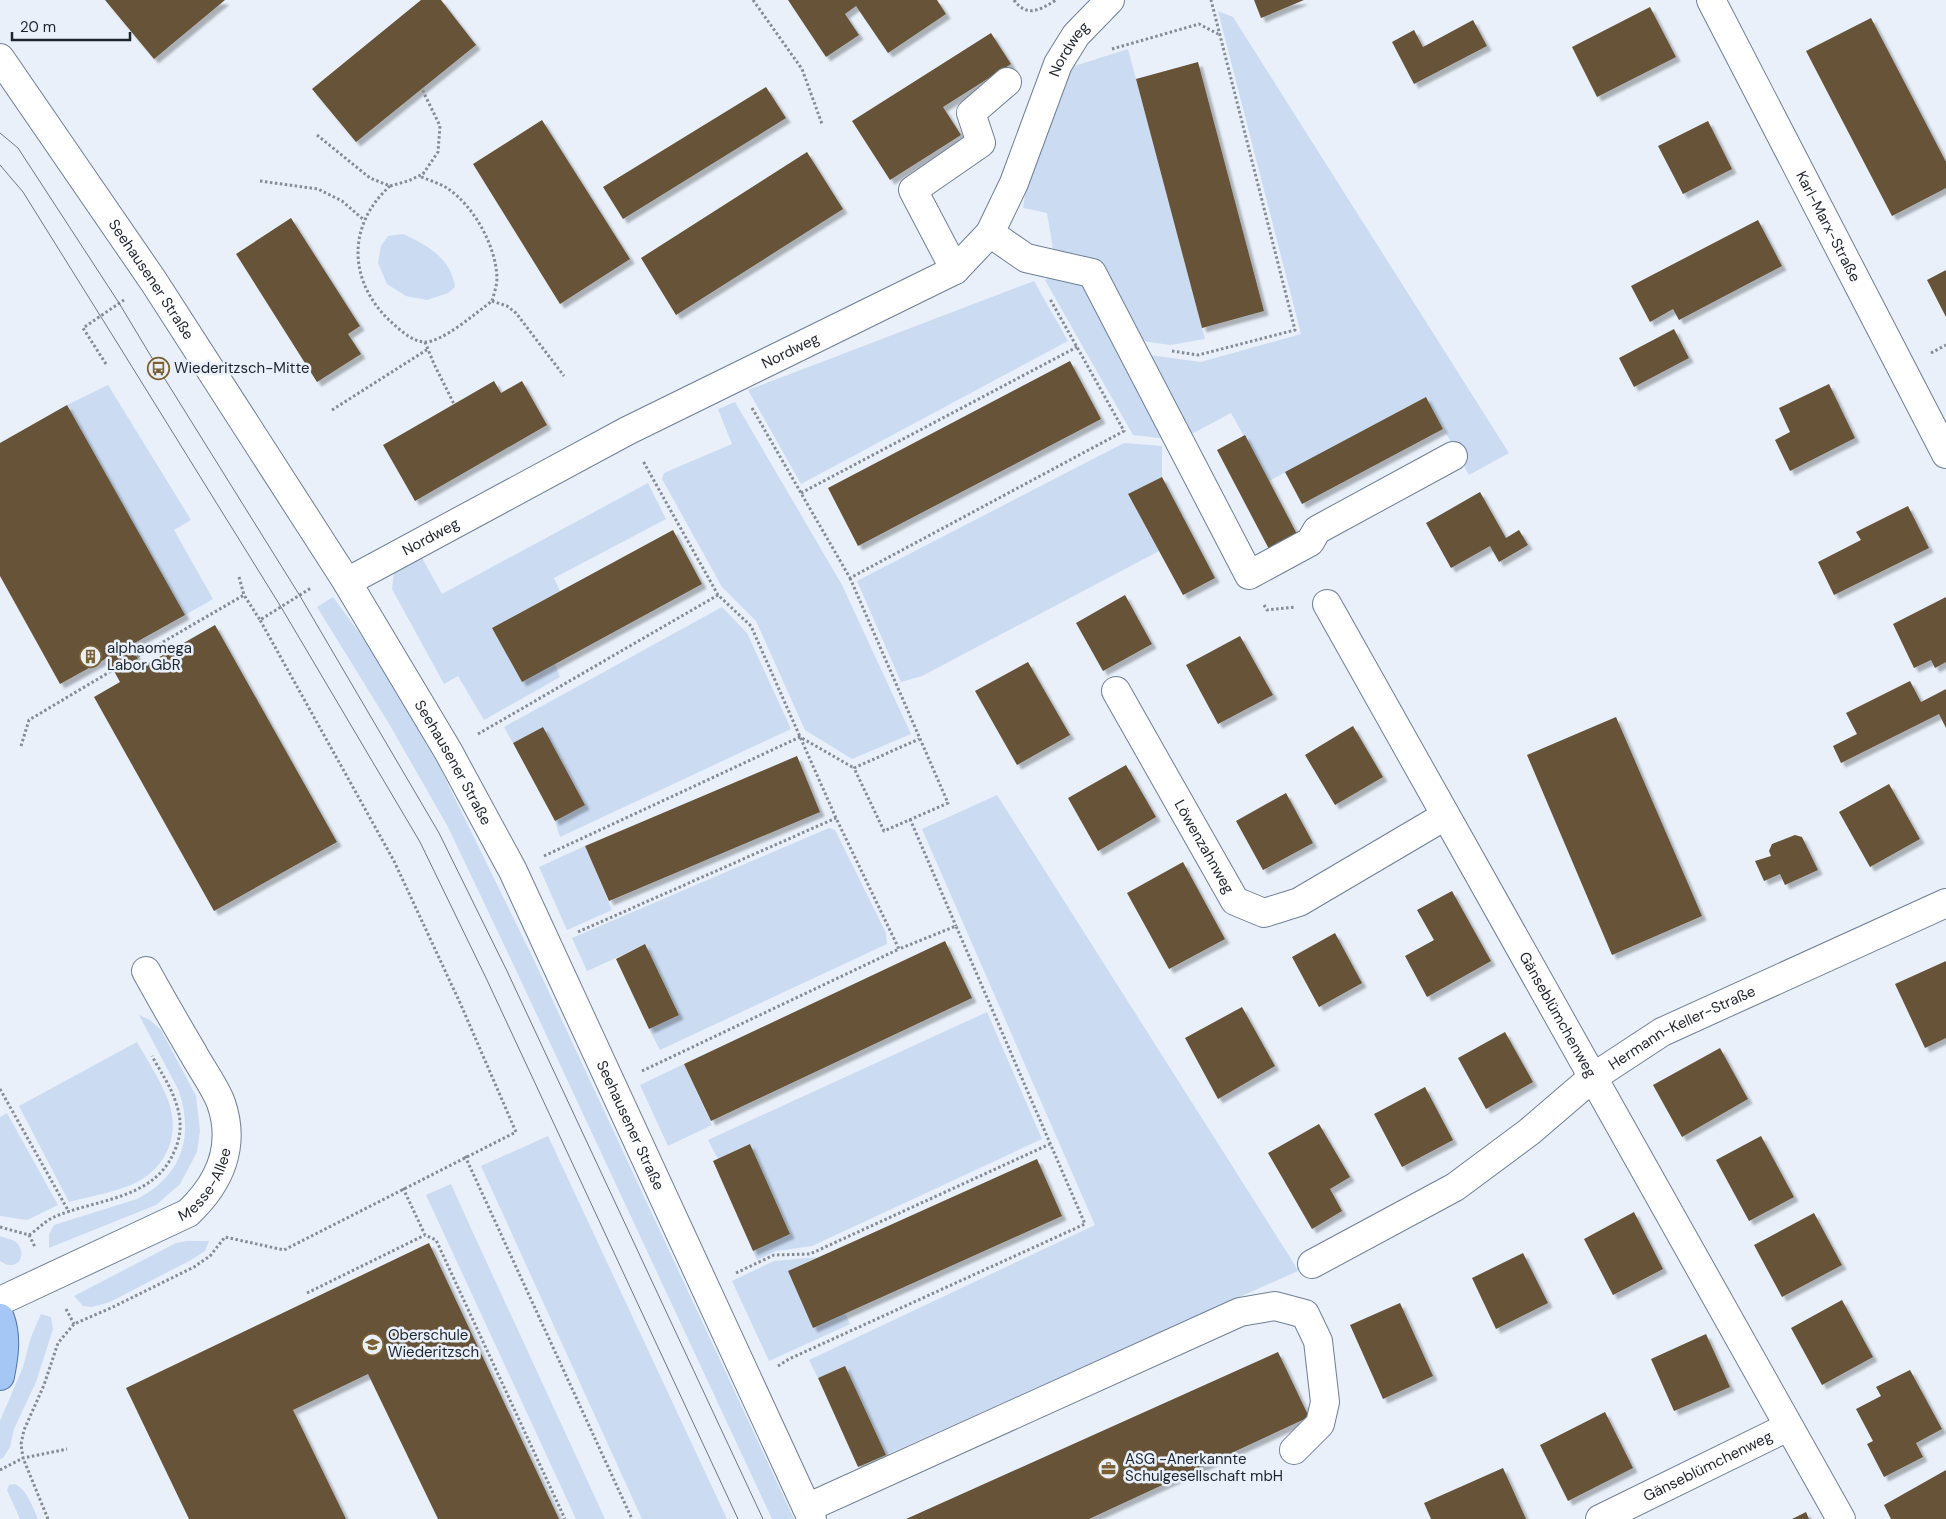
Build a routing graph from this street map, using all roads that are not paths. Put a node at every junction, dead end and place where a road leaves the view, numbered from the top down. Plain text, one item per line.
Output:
1 (1110, 0) edge
2 (1711, 0) edge
3 (0, 58) edge
4 (1006, 82) dead end
5 (990, 233) junction
6 (955, 270) junction
7 (1946, 454) edge
8 (1453, 456) dead end
9 (343, 576) junction
10 (1326, 604) road end
11 (1116, 690) dead end
12 (1445, 816) junction
13 (1946, 903) edge
14 (146, 971) dead end
15 (1592, 1078) junction
16 (1312, 1264) dead end
17 (0, 1301) edge
18 (0, 1318) edge
19 (0, 1376) edge
20 (1788, 1427) junction
21 (1294, 1450) dead end
22 (809, 1513) edge
23 (1600, 1519) edge
24 (1841, 1519) edge

1 - 5 street, Nordweg
2 - 7 street, Karl-Marx-Straße
3 - 9 street, Seehausener Straße
4 - 6 street
5 - 6 street, Nordweg
5 - 8 street
6 - 9 street, Nordweg
9 - 22 street, Seehausener Straße
10 - 12 street, Gänseblümchenweg
11 - 12 street, Löwenzahnweg
12 - 15 street, Gänseblümchenweg
13 - 15 street, Hermann-Keller-Straße
14 - 17 street, Messe-Allee
15 - 16 street, Hermann-Keller-Straße
15 - 20 street, Gänseblümchenweg
18 - 19 main road
20 - 23 street, Gänseblümchenweg
20 - 24 street, Gänseblümchenweg
21 - 22 street

